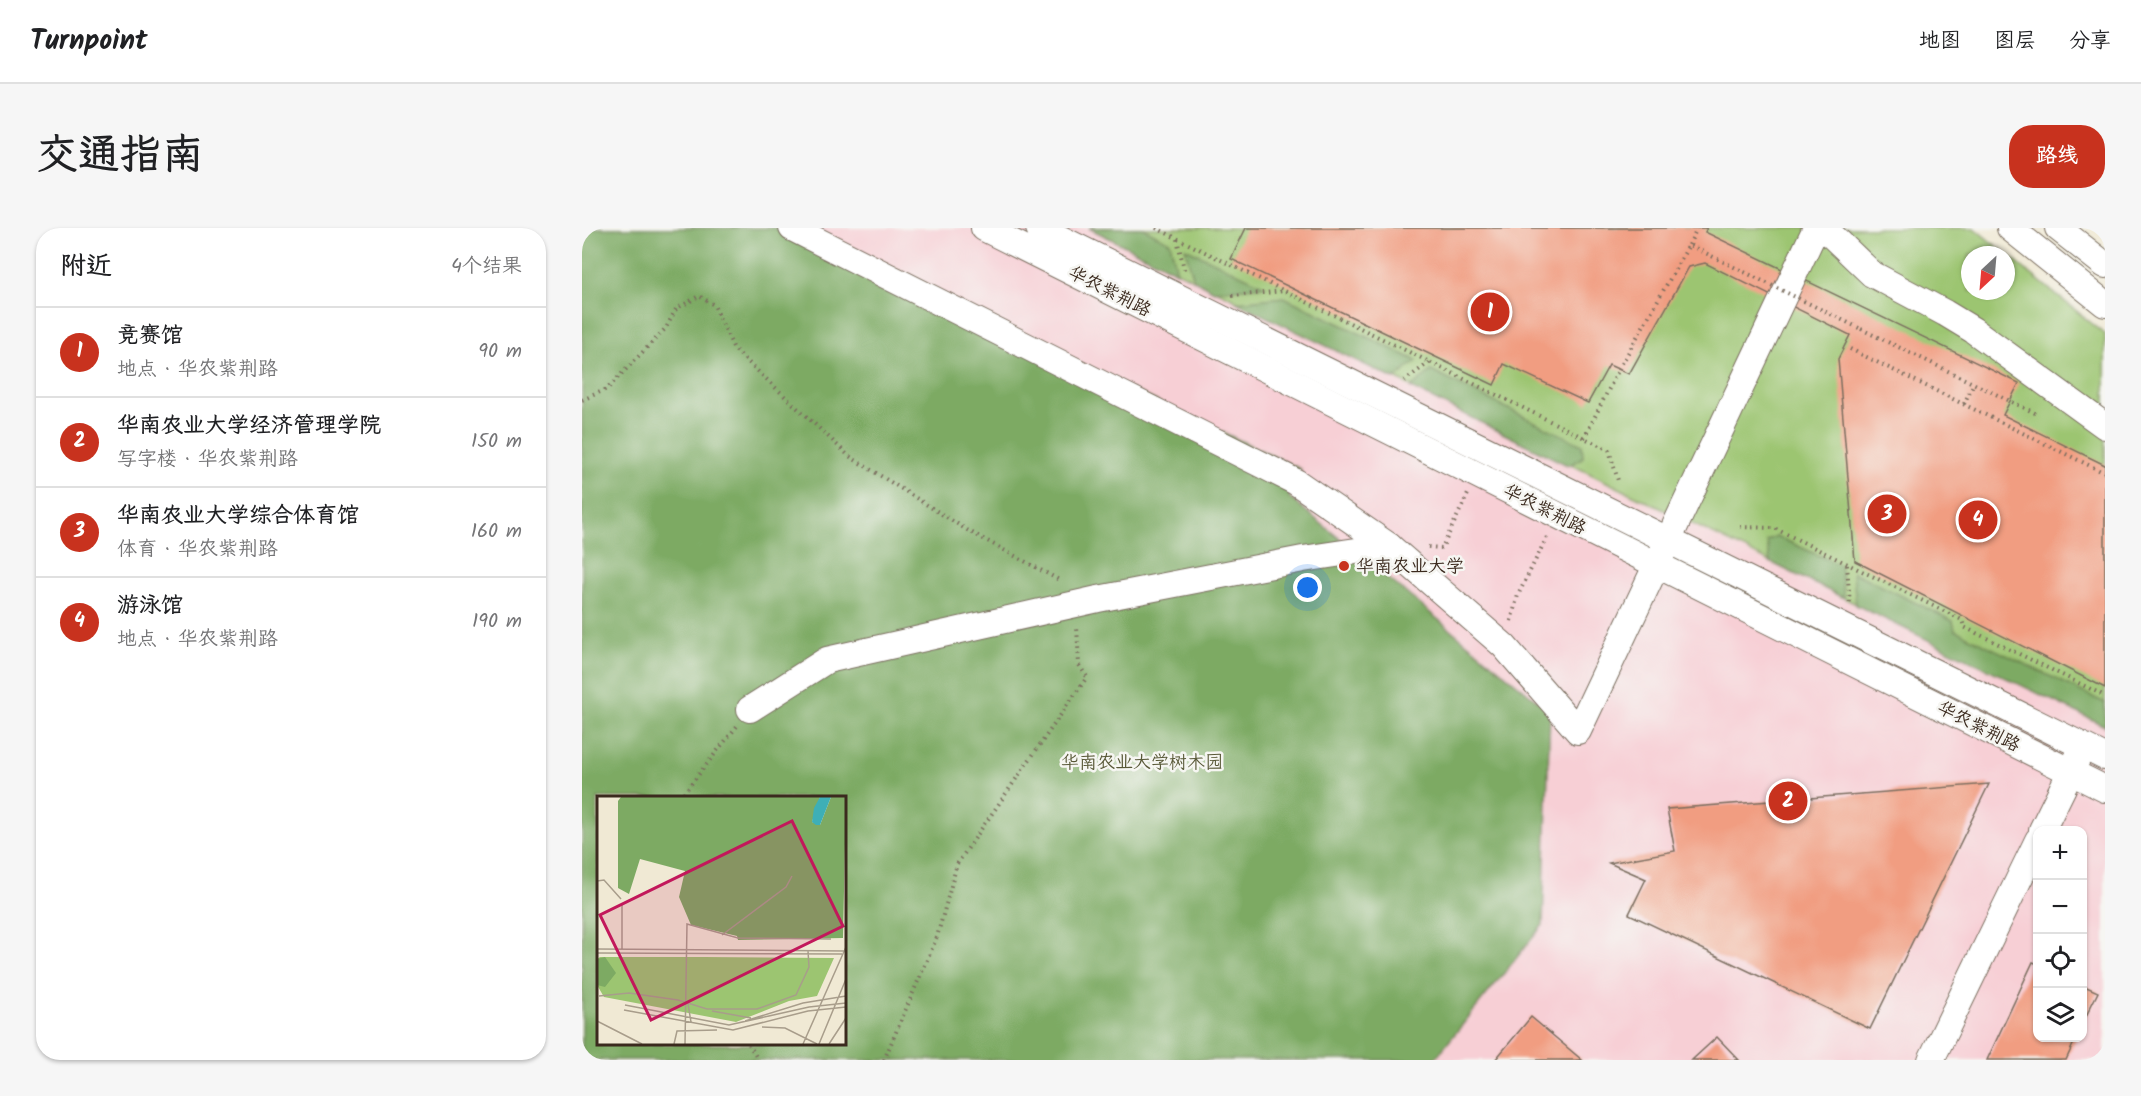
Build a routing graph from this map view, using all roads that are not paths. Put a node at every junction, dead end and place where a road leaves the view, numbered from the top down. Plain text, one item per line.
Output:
1 (792, 228) edge
2 (984, 228) edge
3 (1040, 228) edge
4 (1816, 228) edge
5 (1824, 228) edge
6 (2010, 228) edge
7 (2058, 228) edge
8 (2105, 265) edge
9 (2105, 304) edge
10 (2105, 426) edge
11 (1669, 540) junction
12 (1389, 546) junction
13 (1658, 565) junction
14 (750, 709) road end
15 (2094, 752) edge
16 (2071, 772) junction
17 (2105, 789) edge
18 (2044, 826) edge
19 (2033, 848) edge
20 (1931, 1060) edge

1 - 12 street
2 - 13 street, 华农紫荆路
3 - 11 street, 华农紫荆路
4 - 11 street
5 - 10 street
6 - 9 street
7 - 8 street
11 - 13 street
11 - 15 street, 华农紫荆路
12 - 13 street
12 - 14 street
13 - 16 street, 华农紫荆路
15 - 16 street
16 - 17 street, 华农紫荆路
16 - 18 street
19 - 20 street

